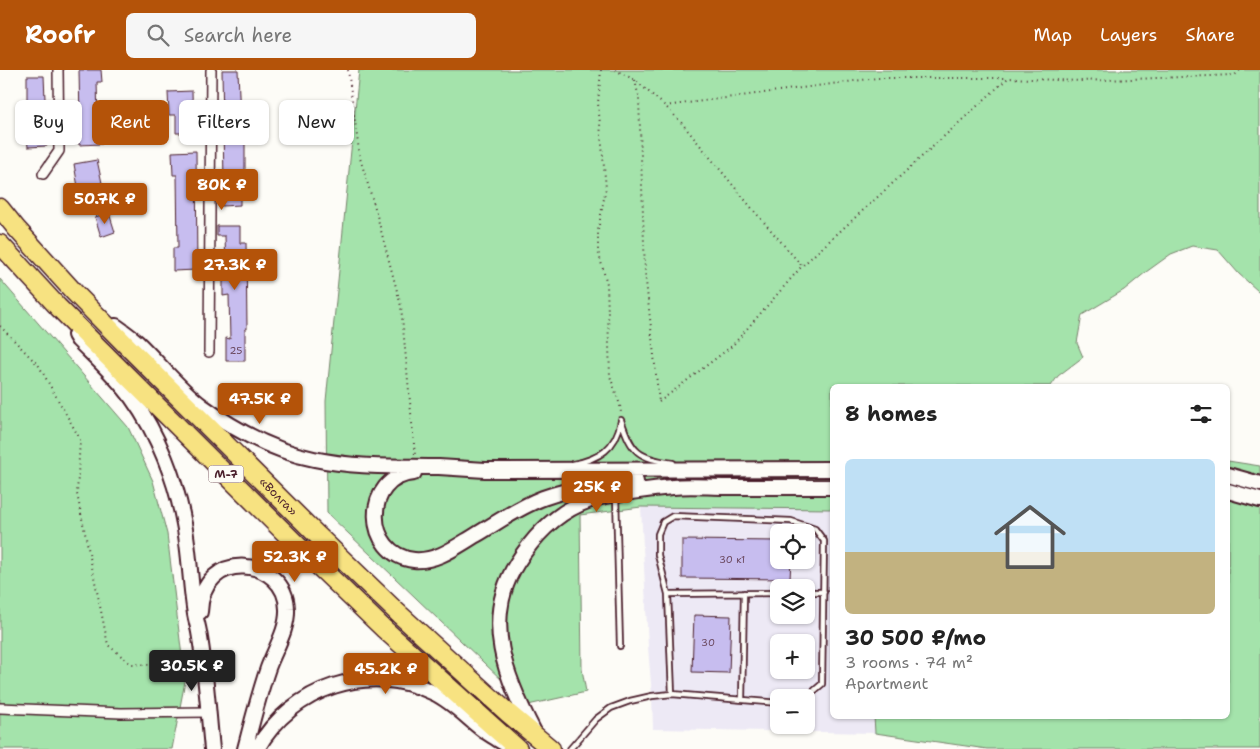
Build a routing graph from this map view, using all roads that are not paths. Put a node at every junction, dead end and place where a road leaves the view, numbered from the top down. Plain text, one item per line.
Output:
1 (58, 70) edge
2 (211, 70) edge
3 (43, 174) dead end
4 (0, 208) edge
5 (0, 244) edge
6 (74, 292) junction
7 (58, 307) junction
8 (209, 352) dead end
9 (830, 469) edge
10 (484, 470) junction
11 (539, 470) junction
12 (721, 470) junction
13 (1230, 476) edge
14 (1260, 484) edge
15 (674, 487) junction
16 (830, 487) edge
17 (1230, 492) edge
18 (616, 494) junction
19 (1260, 500) edge
20 (815, 592) edge
21 (824, 592) junction
22 (744, 593) junction
23 (770, 593) edge
24 (668, 594) junction
25 (199, 633) junction
26 (620, 646) dead end
27 (815, 690) edge
28 (672, 694) junction
29 (742, 700) junction
30 (770, 702) edge
31 (0, 708) edge
32 (208, 712) junction
33 (537, 737) junction
34 (212, 749) edge
35 (245, 749) edge
36 (256, 749) edge
37 (516, 749) edge
38 (550, 749) edge
39 (570, 749) edge

1 - 3 street
2 - 8 street
4 - 6 highway, «Волга» / М-7
5 - 7 highway, «Волга» / М-7
6 - 10 street
6 - 33 highway, «Волга» / М-7
7 - 25 street
7 - 37 highway, «Волга» / М-7
9 - 12 street
10 - 11 street
10 - 15 street
11 - 12 street
11 - 12 lane
13 - 14 street
15 - 16 street
15 - 18 street
17 - 19 street
18 - 26 lane
18 - 33 street
20 - 21 lane
21 - 24 lane
21 - 27 lane
22 - 23 lane
22 - 24 lane
22 - 29 lane
24 - 28 lane
25 - 32 street
25 - 35 street
28 - 29 lane
28 - 39 lane
29 - 30 lane
31 - 32 street
32 - 34 street
33 - 38 highway, «Волга» / М-7
36 - 37 street

